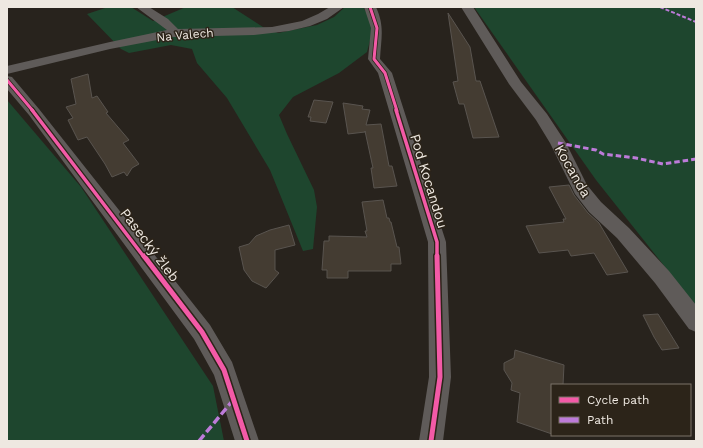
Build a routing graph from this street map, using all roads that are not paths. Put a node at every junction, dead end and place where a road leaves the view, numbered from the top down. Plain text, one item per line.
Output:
1 (142, 7) edge
2 (312, 7) edge
3 (338, 7) edge
4 (370, 7) edge
5 (467, 7) edge
6 (327, 15) junction
7 (175, 33) junction
8 (7, 70) edge
9 (7, 80) edge
10 (696, 322) edge
11 (247, 441) edge
12 (431, 441) edge

1 - 7 street
2 - 6 street
3 - 6 street, Na Valech
4 - 12 street, Pod Kocandou
5 - 10 street, Kocanda
6 - 7 street, Na Valech
7 - 8 street, Na Valech
9 - 11 street, Pasecký žleb

